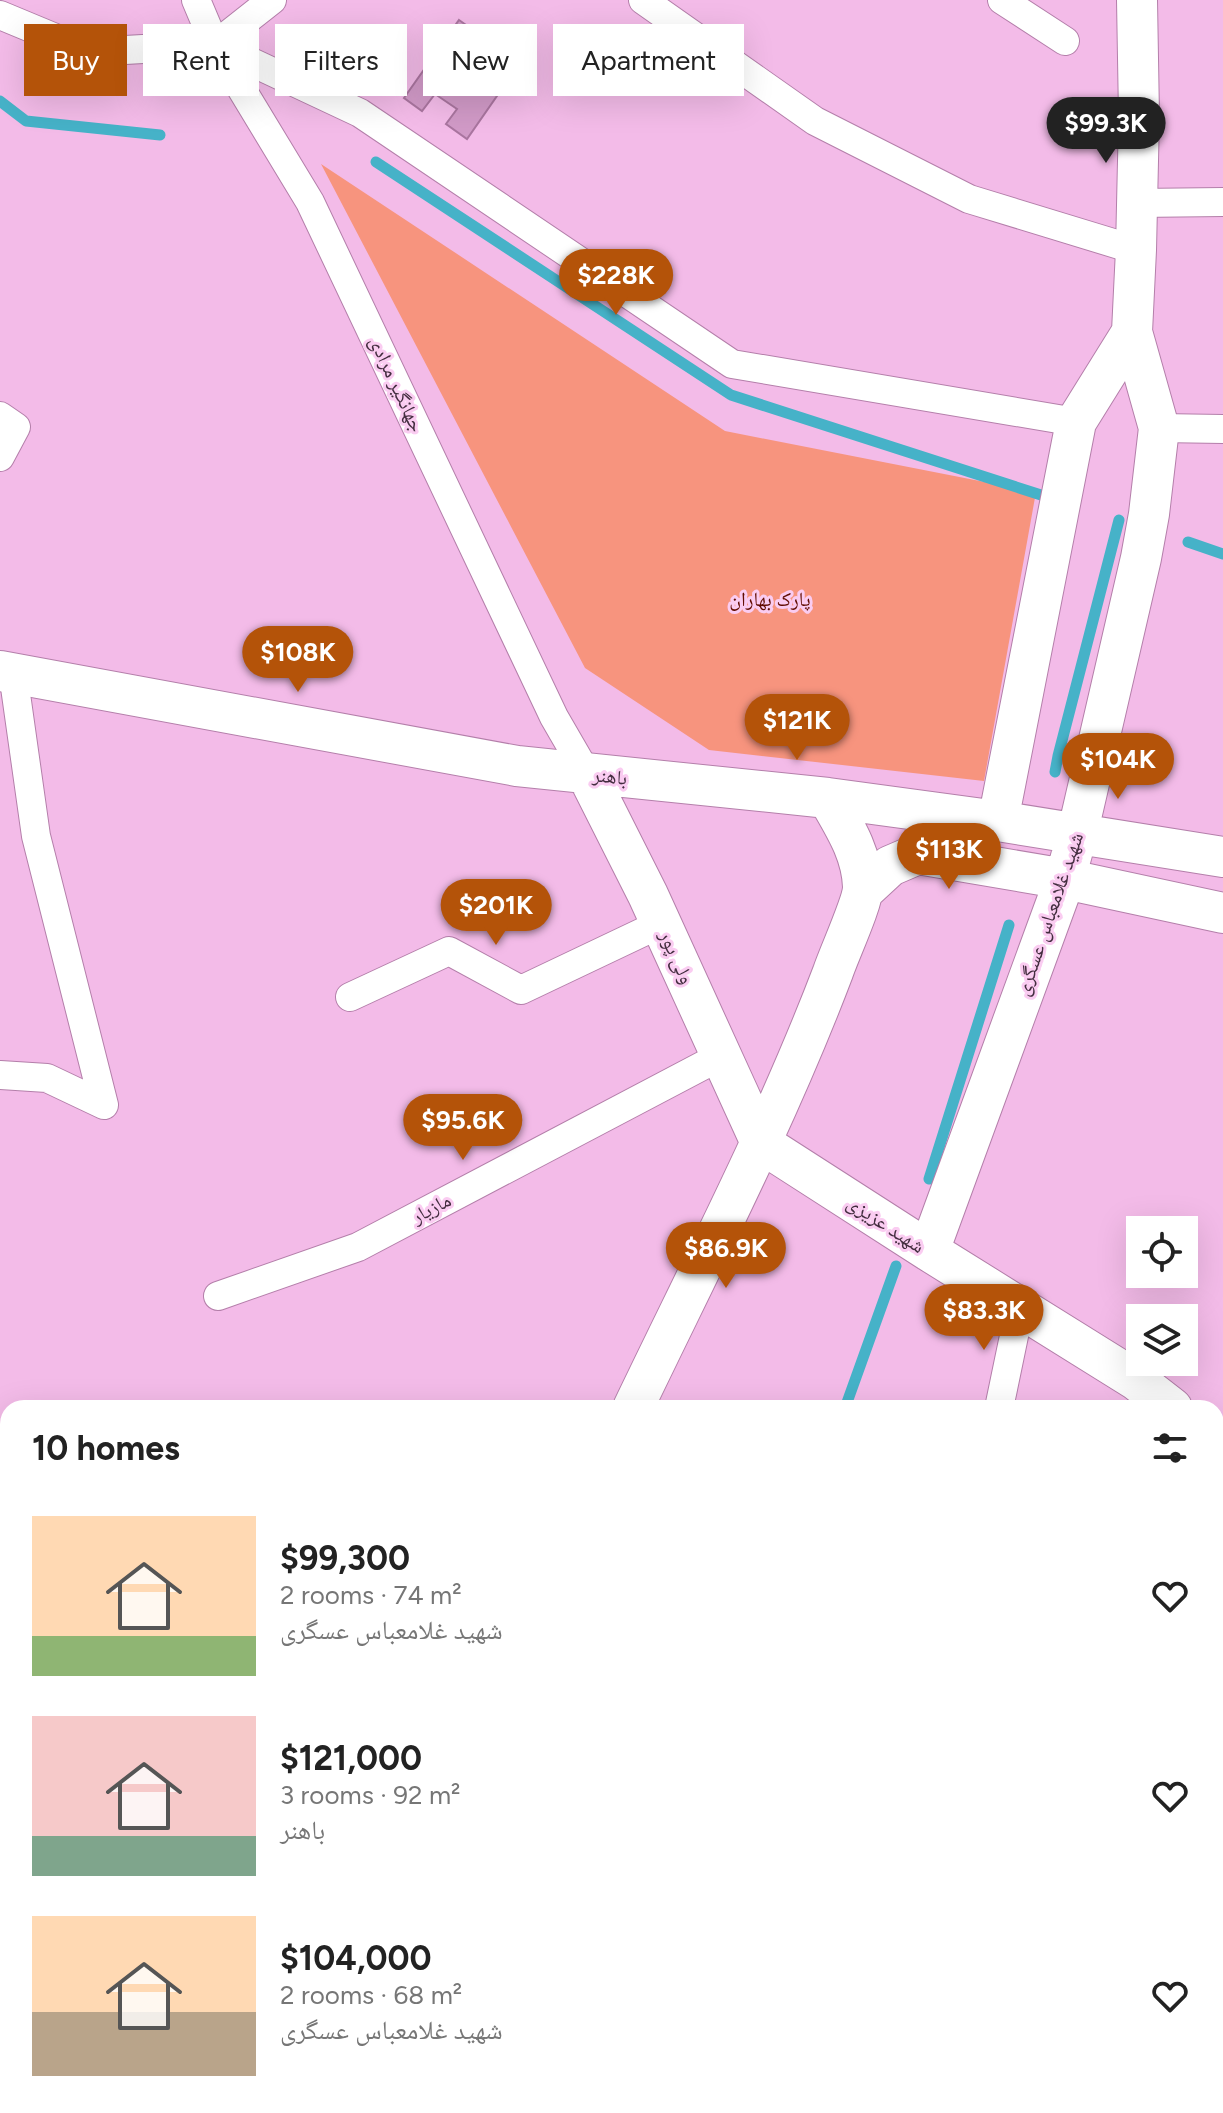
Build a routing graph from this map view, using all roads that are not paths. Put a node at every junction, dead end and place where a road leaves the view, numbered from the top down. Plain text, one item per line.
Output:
1 (196, 0) edge
2 (272, 0) edge
3 (643, 0) edge
4 (1002, 0) edge
5 (1137, 0) edge
6 (0, 15) edge
7 (206, 24) edge
8 (242, 24) edge
9 (1065, 41) dead end
10 (143, 49) edge
11 (259, 66) edge
12 (246, 96) edge
13 (1223, 202) edge
14 (1137, 203) junction
15 (1136, 250) junction
16 (1132, 332) junction
17 (0, 416) edge
18 (1076, 422) junction
19 (1159, 428) junction
20 (1223, 429) edge
21 (0, 457) edge
22 (7, 672) edge
23 (587, 774) junction
24 (828, 798) junction
25 (998, 821) junction
26 (1077, 835) junction
27 (1223, 857) edge
28 (1065, 879) junction
29 (863, 891) junction
30 (1223, 913) edge
31 (662, 923) junction
32 (350, 997) dead end
33 (721, 1056) junction
34 (0, 1075) edge
35 (761, 1143) junction
36 (929, 1251) junction
37 (218, 1296) dead end
38 (1020, 1307) junction
39 (637, 1400) edge
40 (1001, 1400) edge
41 (1162, 1400) edge

1 - 7 street, جهانگیر مرادی
2 - 8 street
3 - 15 street
4 - 9 street
5 - 14 main road, شهید غلامعباس عسگری
6 - 10 street
11 - 18 street
12 - 23 street, جهانگیر مرادی
13 - 14 street
14 - 15 main road, شهید غلامعباس عسگری
15 - 16 main road, شهید غلامعباس عسگری
16 - 18 main road, شهید غلامعباس عسگری
16 - 19 main road, شهید غلامعباس عسگری
17 - 21 street
18 - 25 main road, شهید غلامعباس عسگری
19 - 20 street
19 - 26 main road, شهید غلامعباس عسگری
22 - 23 main road, باهنر
22 - 34 street
23 - 24 main road, باهنر
23 - 31 main road, ولی پور
24 - 25 main road, باهنر
24 - 29 main road
25 - 26 main road, باهنر
26 - 27 main road, باهنر
26 - 28 main road, شهید غلامعباس عسگری
28 - 29 main road
28 - 30 main road
28 - 36 main road, شهید غلامعباس عسگری
29 - 35 main road
31 - 32 street
31 - 33 main road, ولی پور
33 - 35 main road, ولی پور
33 - 37 street, مازیار
35 - 36 main road, شهید عزیزی
35 - 39 main road
36 - 38 main road, شهید عزیزی
38 - 40 street
38 - 41 main road, شهید عزیزی

